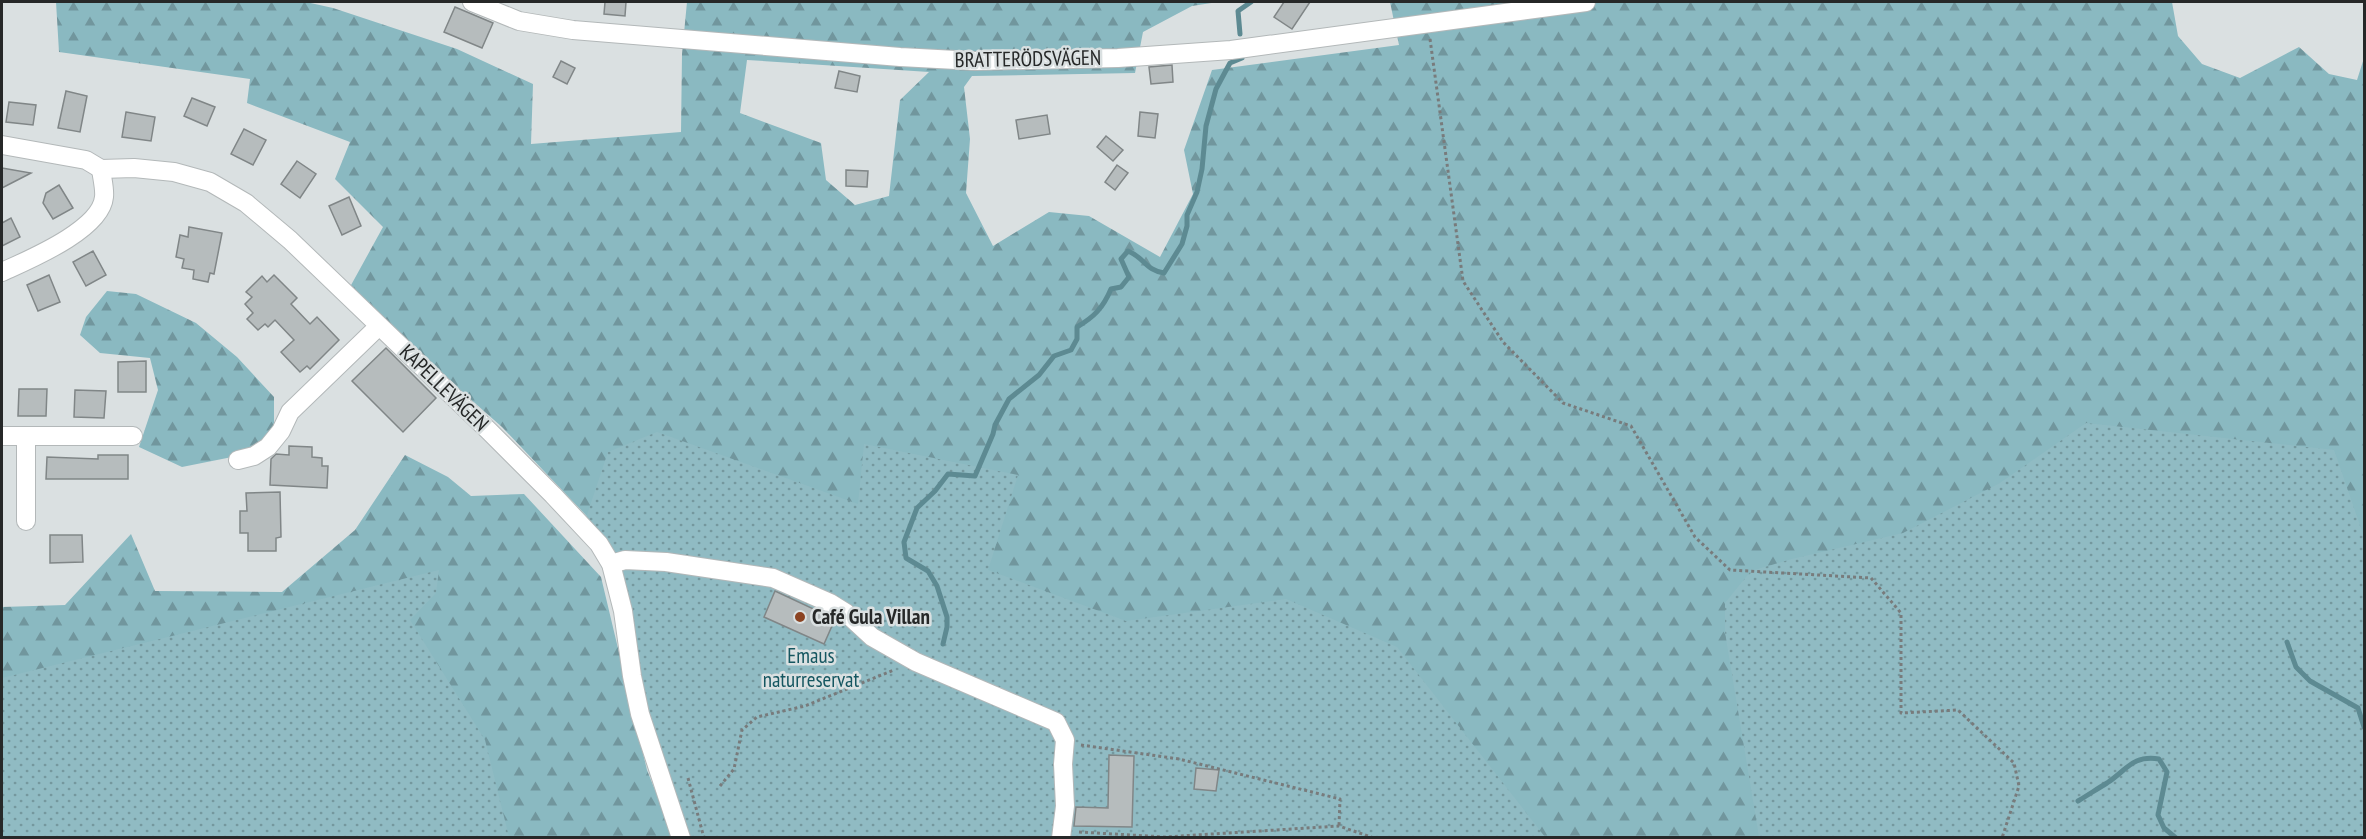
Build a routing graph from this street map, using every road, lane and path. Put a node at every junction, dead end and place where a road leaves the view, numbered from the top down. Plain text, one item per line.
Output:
1 (472, 2) edge
2 (1586, 2) edge
3 (1546, 4) edge
4 (1427, 22) junction
5 (2, 146) edge
6 (101, 170) junction
7 (2, 272) edge
8 (379, 326) junction
9 (2, 436) edge
10 (26, 436) junction
11 (133, 436) dead end
12 (238, 460) dead end
13 (26, 521) dead end
14 (611, 564) junction
15 (915, 662) junction
16 (1065, 741) junction
17 (688, 778) dead end
18 (720, 786) dead end
19 (1339, 826) junction
20 (1062, 834) edge
21 (681, 837) edge
22 (704, 837) edge
23 (1374, 837) edge
24 (2002, 837) edge

1 - 4 street, BRATTERÖDSVÄGEN
2 - 3 street, BRATTERÖDSVÄGEN
3 - 4 street, BRATTERÖDSVÄGEN
4 - 24 path
5 - 6 street, KAPELLEVÄGEN
6 - 7 street
6 - 8 street, KAPELLEVÄGEN
8 - 12 street
8 - 14 street, KAPELLEVÄGEN
9 - 10 street
10 - 11 street
10 - 13 street
14 - 15 street
14 - 21 street, KAPELLEVÄGEN
15 - 16 street
15 - 18 path
16 - 19 path
16 - 20 street
17 - 22 path
19 - 20 path
19 - 23 path

